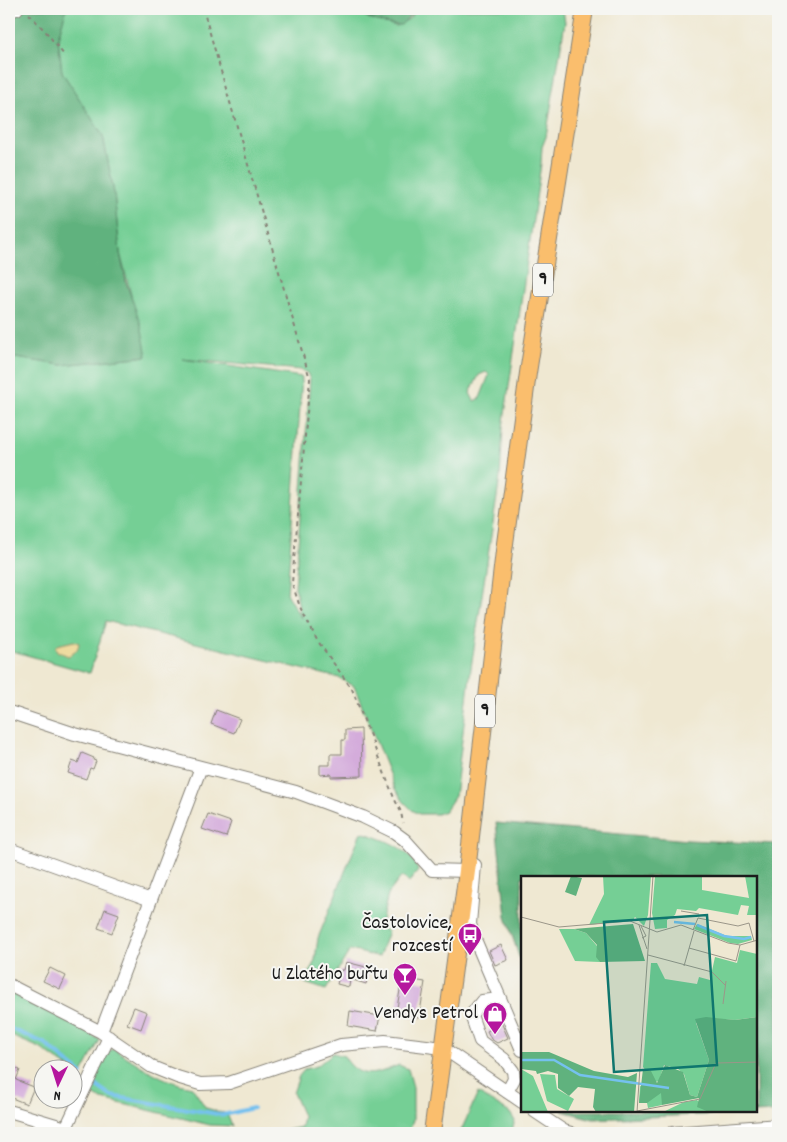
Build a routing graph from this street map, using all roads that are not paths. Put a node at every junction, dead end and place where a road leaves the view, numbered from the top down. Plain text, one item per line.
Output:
1 (17, 9) edge
2 (585, 9) edge
3 (9, 11) edge
4 (9, 712) edge
5 (484, 720) junction
6 (201, 767) junction
7 (9, 849) edge
8 (467, 870) junction
9 (151, 900) junction
10 (9, 985) edge
11 (500, 999) junction
12 (105, 1034) junction
13 (443, 1048) junction
14 (521, 1048) edge
15 (507, 1092) junction
16 (521, 1101) edge
17 (9, 1111) edge
18 (536, 1112) edge
19 (778, 1125) edge
20 (65, 1131) edge
21 (432, 1133) edge
22 (571, 1133) edge
23 (672, 1133) edge

1 - 3 street
2 - 5 main road, 9
4 - 6 street
5 - 8 main road, 9
5 - 11 street
6 - 8 street
6 - 9 street
7 - 9 street
8 - 13 main road, 9
9 - 12 street
10 - 12 street
11 - 14 street
11 - 15 street
12 - 13 street
12 - 20 street
13 - 15 street
13 - 21 main road, 9
15 - 16 street
17 - 20 street
18 - 22 street
19 - 23 street

